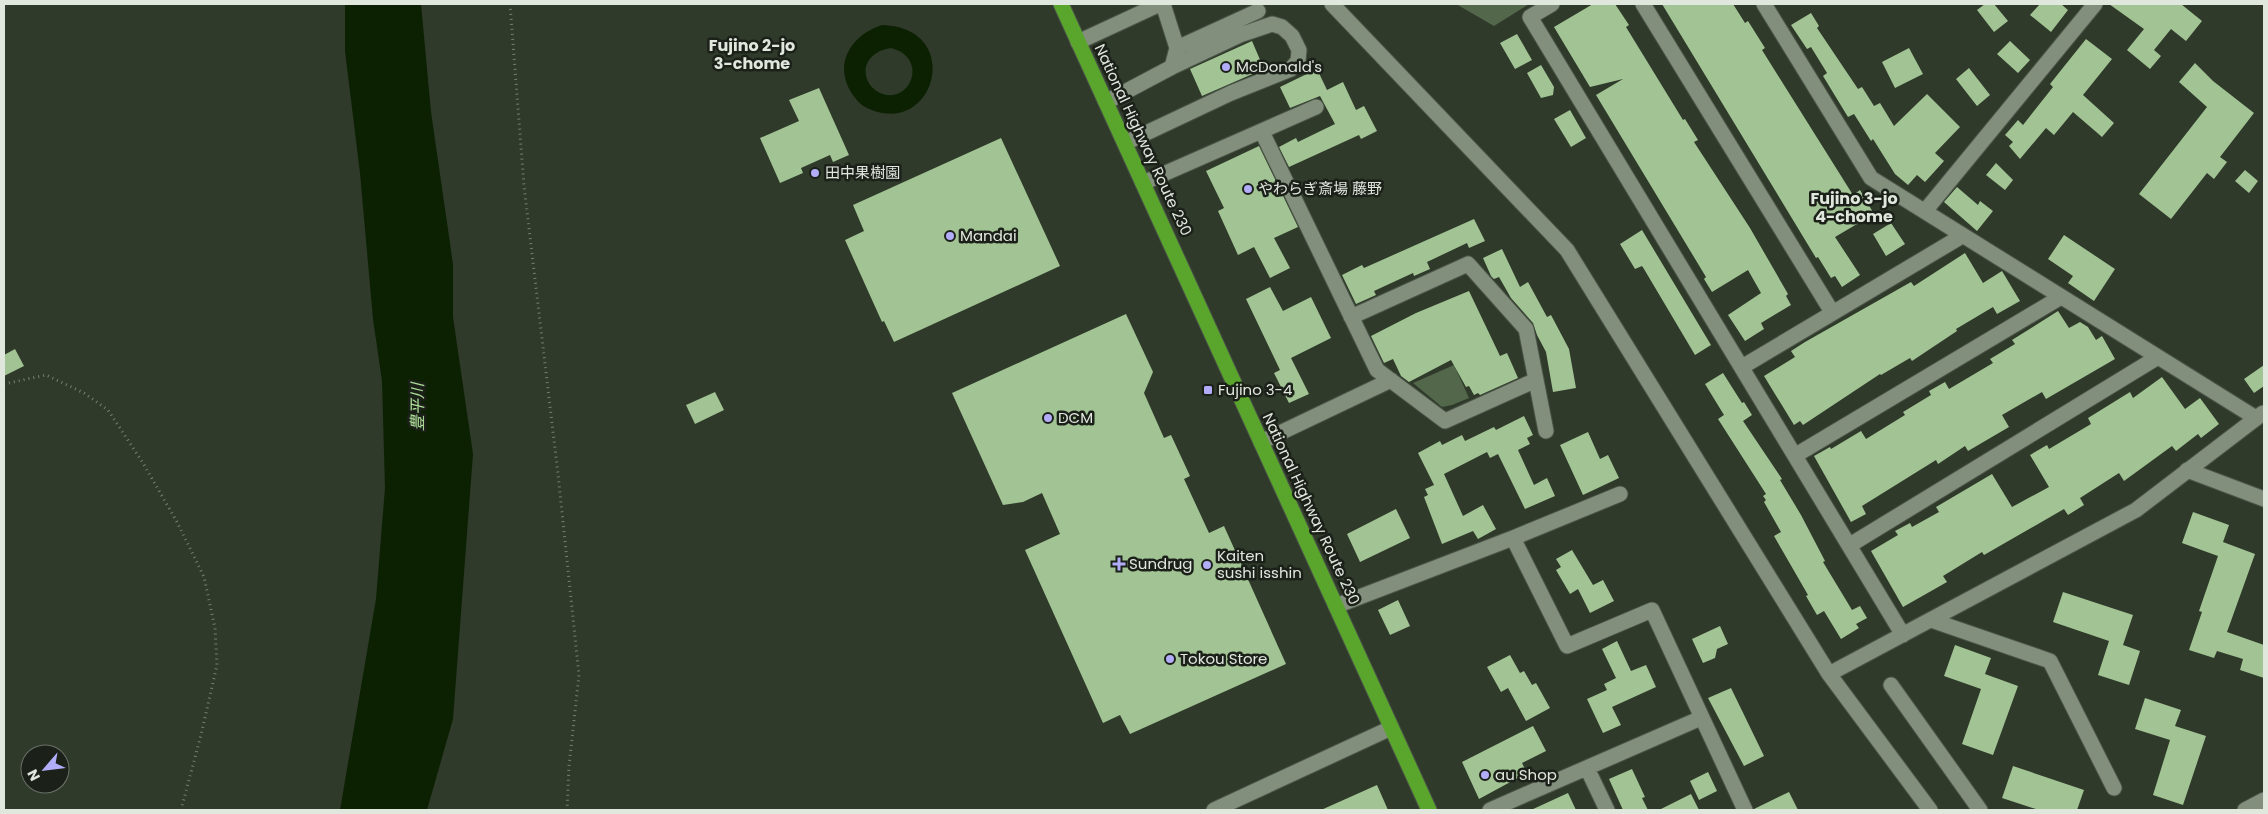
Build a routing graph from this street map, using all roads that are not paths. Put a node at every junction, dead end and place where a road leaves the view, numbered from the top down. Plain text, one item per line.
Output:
1 (1061, 4) edge
2 (1161, 4) edge
3 (1332, 4) edge
4 (1552, 4) edge
5 (1643, 4) edge
6 (1764, 4) edge
7 (2095, 4) edge
8 (1258, 11) dead end
9 (1078, 42) junction
10 (1177, 48) junction
11 (1172, 67) junction
12 (1106, 102) junction
13 (1316, 107) dead end
14 (1262, 132) junction
15 (1125, 143) junction
16 (1143, 183) junction
17 (1925, 211) junction
18 (1962, 236) junction
19 (2060, 297) junction
20 (1832, 312) junction
21 (1350, 317) junction
22 (2158, 357) junction
23 (1742, 367) junction
24 (1391, 380) junction
25 (1536, 380) junction
26 (2260, 415) edge
27 (1546, 431) dead end
28 (1261, 442) junction
29 (1796, 455) junction
30 (2187, 470) junction
31 (1620, 494) dead end
32 (2264, 499) edge
33 (1513, 538) junction
34 (1850, 545) junction
35 (1336, 606) junction
36 (1931, 620) junction
37 (1903, 635) junction
38 (1829, 674) junction
39 (1892, 685) dead end
40 (1701, 718) junction
41 (1391, 728) junction
42 (1588, 768) junction
43 (2114, 788) dead end
44 (2264, 800) edge
45 (1214, 810) edge
46 (1429, 810) edge
47 (1490, 810) edge
48 (1607, 810) edge
49 (1745, 810) edge
50 (1930, 810) edge
51 (1980, 810) edge
52 (2246, 810) edge

1 - 9 highway, National Highway Route 230
2 - 9 street
2 - 10 street
3 - 38 street
4 - 23 street
5 - 20 street
6 - 17 street
7 - 17 street
8 - 10 street
9 - 12 highway, National Highway Route 230
10 - 11 street
11 - 12 street
11 - 15 street
12 - 15 highway, National Highway Route 230
13 - 14 street
14 - 16 street
14 - 21 street
15 - 16 highway, National Highway Route 230
16 - 28 highway, National Highway Route 230
17 - 18 street
18 - 19 street
18 - 20 street
19 - 22 street
19 - 29 street
20 - 23 street
21 - 24 street
21 - 25 street
22 - 26 street
22 - 34 street
23 - 29 street
24 - 25 street
24 - 28 street
25 - 27 street
26 - 30 street
28 - 35 highway, National Highway Route 230
29 - 34 street
30 - 32 street
30 - 36 street
31 - 33 street
33 - 35 street
33 - 40 street
34 - 37 street
35 - 41 highway, National Highway Route 230
36 - 37 street
36 - 43 street
37 - 38 street
38 - 50 street
39 - 51 street
40 - 42 street
40 - 49 street
41 - 45 street
41 - 46 highway, National Highway Route 230
42 - 47 street
42 - 48 street
44 - 52 street

